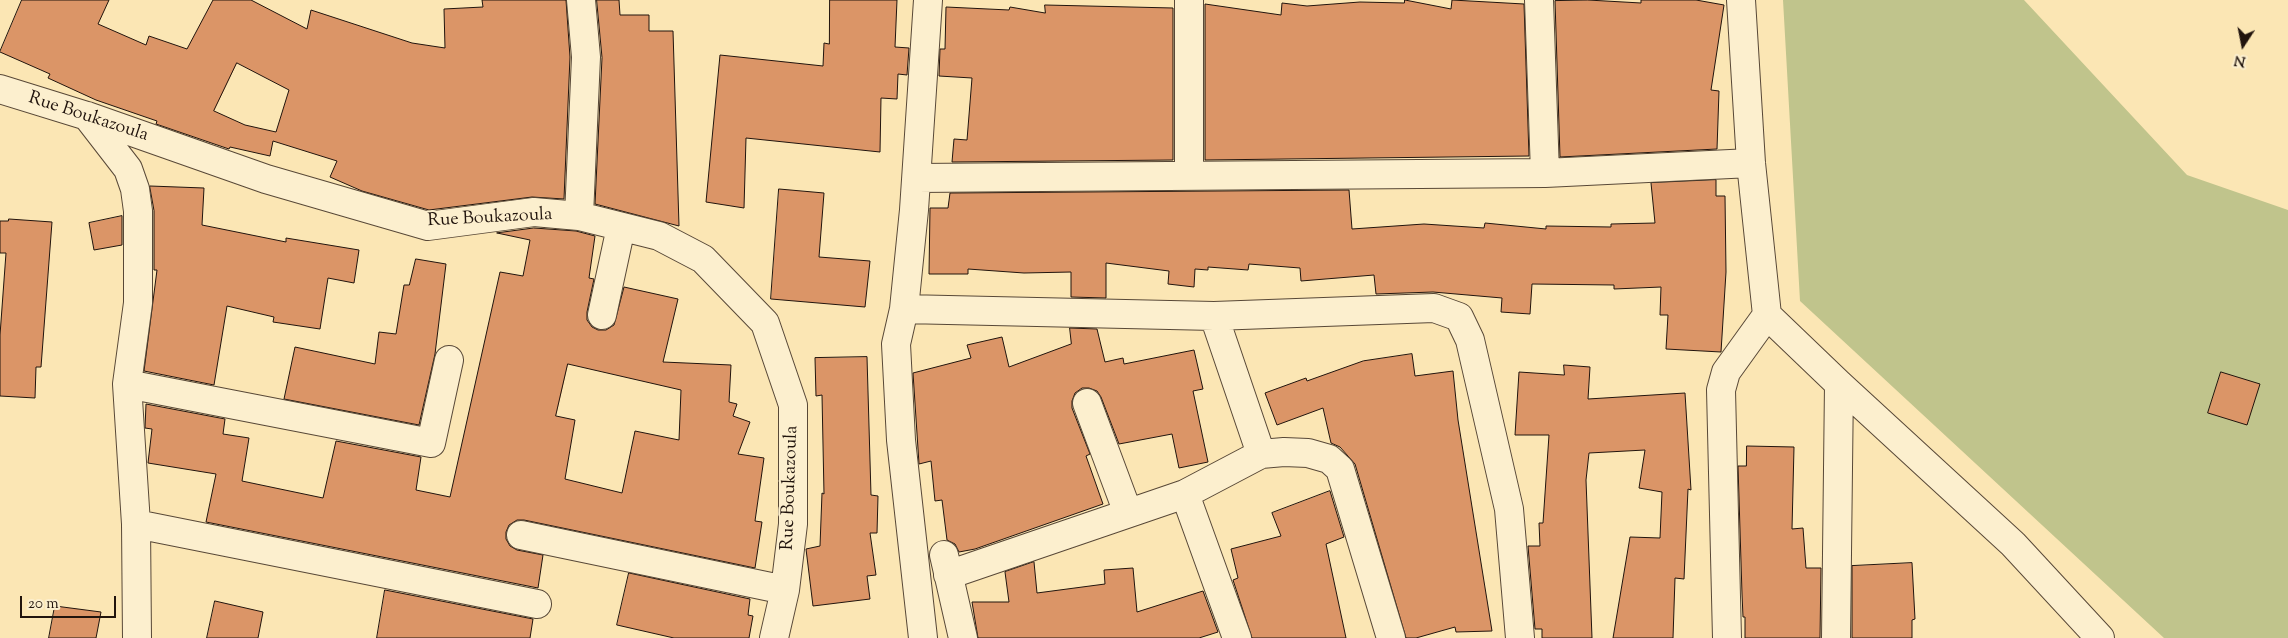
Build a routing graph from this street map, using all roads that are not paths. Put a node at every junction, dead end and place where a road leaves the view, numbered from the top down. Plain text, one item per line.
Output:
1 (581, 0) edge
2 (928, 0) edge
3 (1189, 0) edge
4 (1539, 0) edge
5 (1741, 0) edge
6 (0, 89) edge
7 (87, 116) junction
8 (1751, 164) junction
9 (1545, 173) junction
10 (1189, 176) junction
11 (917, 178) junction
12 (579, 216) junction
13 (621, 227) junction
14 (904, 309) junction
15 (602, 315) dead end
16 (1767, 315) junction
17 (1214, 316) junction
18 (448, 360) dead end
19 (127, 384) junction
20 (1839, 384) junction
21 (1087, 403) dead end
22 (1261, 454) junction
23 (1185, 494) junction
24 (1128, 514) junction
25 (136, 524) junction
26 (521, 535) dead end
27 (785, 590) junction
28 (537, 604) dead end
29 (137, 638) edge
30 (774, 638) edge
31 (923, 638) edge
32 (963, 638) edge
33 (1237, 638) edge
34 (1391, 638) edge
35 (1520, 638) edge
36 (1727, 638) edge
37 (1836, 638) edge
38 (2100, 638) edge

1 - 12 street
2 - 11 street
3 - 10 street
4 - 9 street
5 - 8 street
6 - 7 street, Rue Boukazoula
7 - 12 street, Rue Boukazoula
7 - 19 street
8 - 9 street
8 - 16 street
9 - 10 street
10 - 11 street
11 - 14 street
12 - 13 street, Rue Boukazoula
13 - 15 street
13 - 27 street, Rue Boukazoula
14 - 17 street
14 - 31 street
16 - 20 street
16 - 36 street
17 - 22 street
17 - 35 street
18 - 19 street
19 - 25 street
20 - 37 street
20 - 38 street
21 - 24 street
22 - 23 street
22 - 34 street
23 - 24 street
23 - 33 street
24 - 32 street
25 - 28 street
25 - 29 street
26 - 27 street
27 - 30 street, Rue Boukazoula

